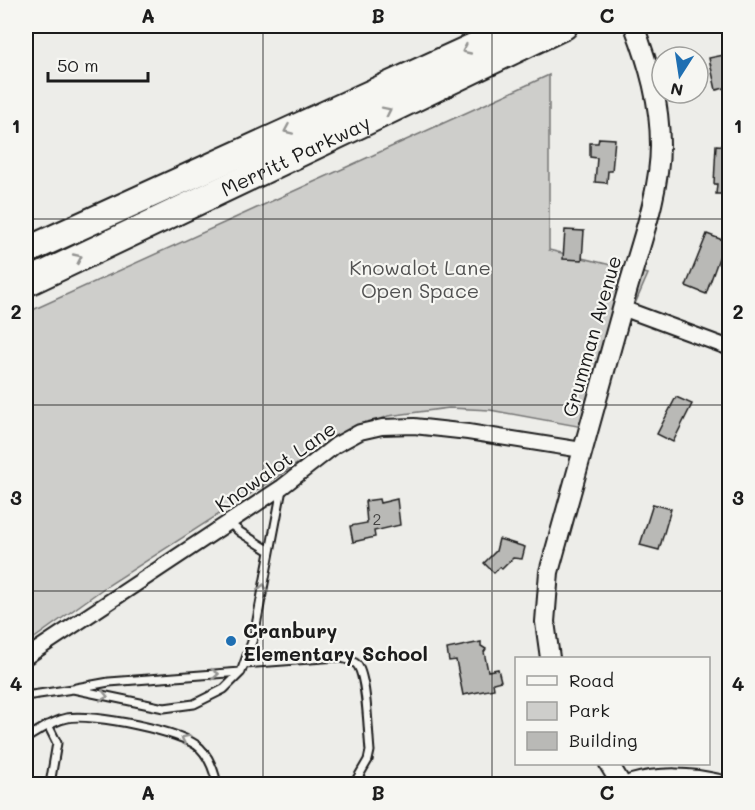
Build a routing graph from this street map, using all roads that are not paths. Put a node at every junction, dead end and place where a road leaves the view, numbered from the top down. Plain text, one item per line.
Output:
1 (519, 26) edge
2 (564, 26) edge
3 (635, 29) edge
4 (26, 251) edge
5 (26, 283) edge
6 (622, 308) junction
7 (729, 348) edge
8 (582, 450) junction
9 (282, 487) junction
10 (229, 522) junction
11 (270, 551) junction
12 (26, 657) edge
13 (550, 657) edge
14 (245, 664) junction
15 (241, 672) junction
16 (73, 689) junction
17 (26, 694) edge
18 (48, 725) junction
19 (26, 738) edge
20 (610, 765) edge
21 (26, 782) edge
22 (38, 784) edge
23 (50, 784) edge
24 (217, 784) edge
25 (354, 784) edge
26 (621, 784) edge
27 (632, 784) edge
28 (719, 784) edge

1 -> 4 highway, Merritt Parkway
5 -> 2 highway, Merritt Parkway
3 - 6 street, Grumman Avenue
6 - 7 street
6 - 8 street, Grumman Avenue
8 - 9 street, Knowalot Lane
8 - 13 street, Grumman Avenue
9 - 10 street, Knowalot Lane
9 - 11 lane
10 - 11 lane
10 - 12 street, Knowalot Lane
14 -> 11 lane
14 - 15 lane
14 - 25 lane
16 -> 15 lane
16 -> 15 lane
16 - 17 lane
18 - 19 lane
18 - 23 lane
24 -> 18 lane
20 - 26 street
21 - 22 lane
27 - 28 street

